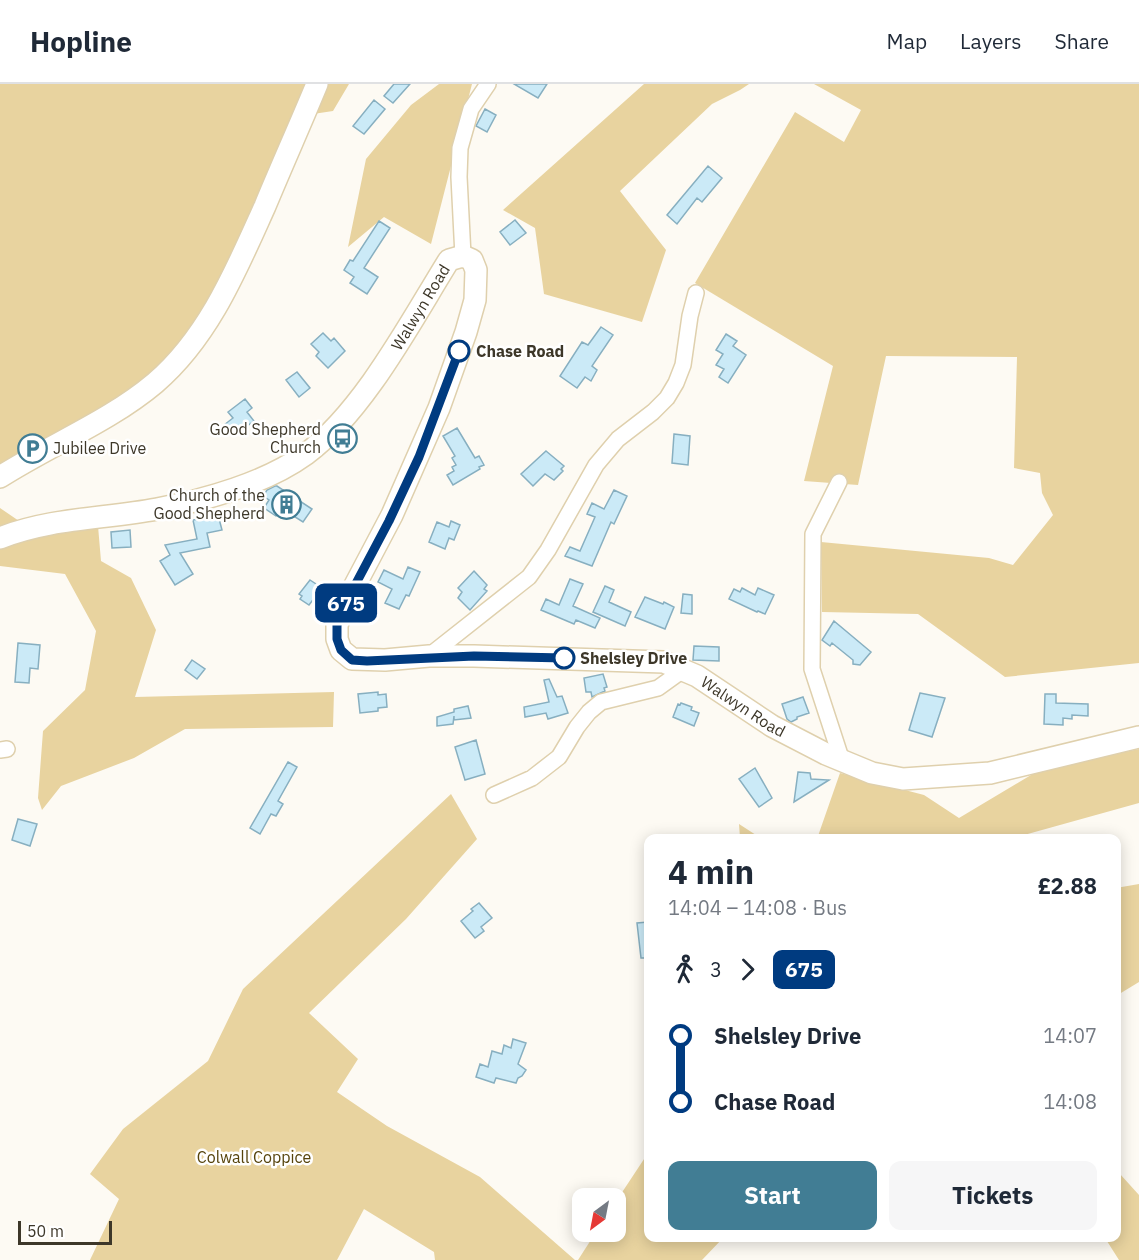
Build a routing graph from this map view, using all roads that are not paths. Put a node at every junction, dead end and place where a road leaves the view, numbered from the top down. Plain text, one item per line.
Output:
1 (317, 84) edge
2 (489, 84) edge
3 (463, 256) junction
4 (696, 293) dead end
5 (0, 477) edge
6 (839, 482) dead end
7 (0, 538) edge
8 (429, 656) junction
9 (683, 670) junction
10 (1139, 737) edge
11 (842, 761) junction
12 (494, 795) dead end

1 - 5 main road
2 - 3 street
3 - 7 main road, Walwyn Road
3 - 8 main road, Walwyn Road
4 - 8 street
6 - 11 street
8 - 9 main road, Walwyn Road
9 - 11 main road, Walwyn Road
9 - 12 street
10 - 11 main road, Walwyn Road

